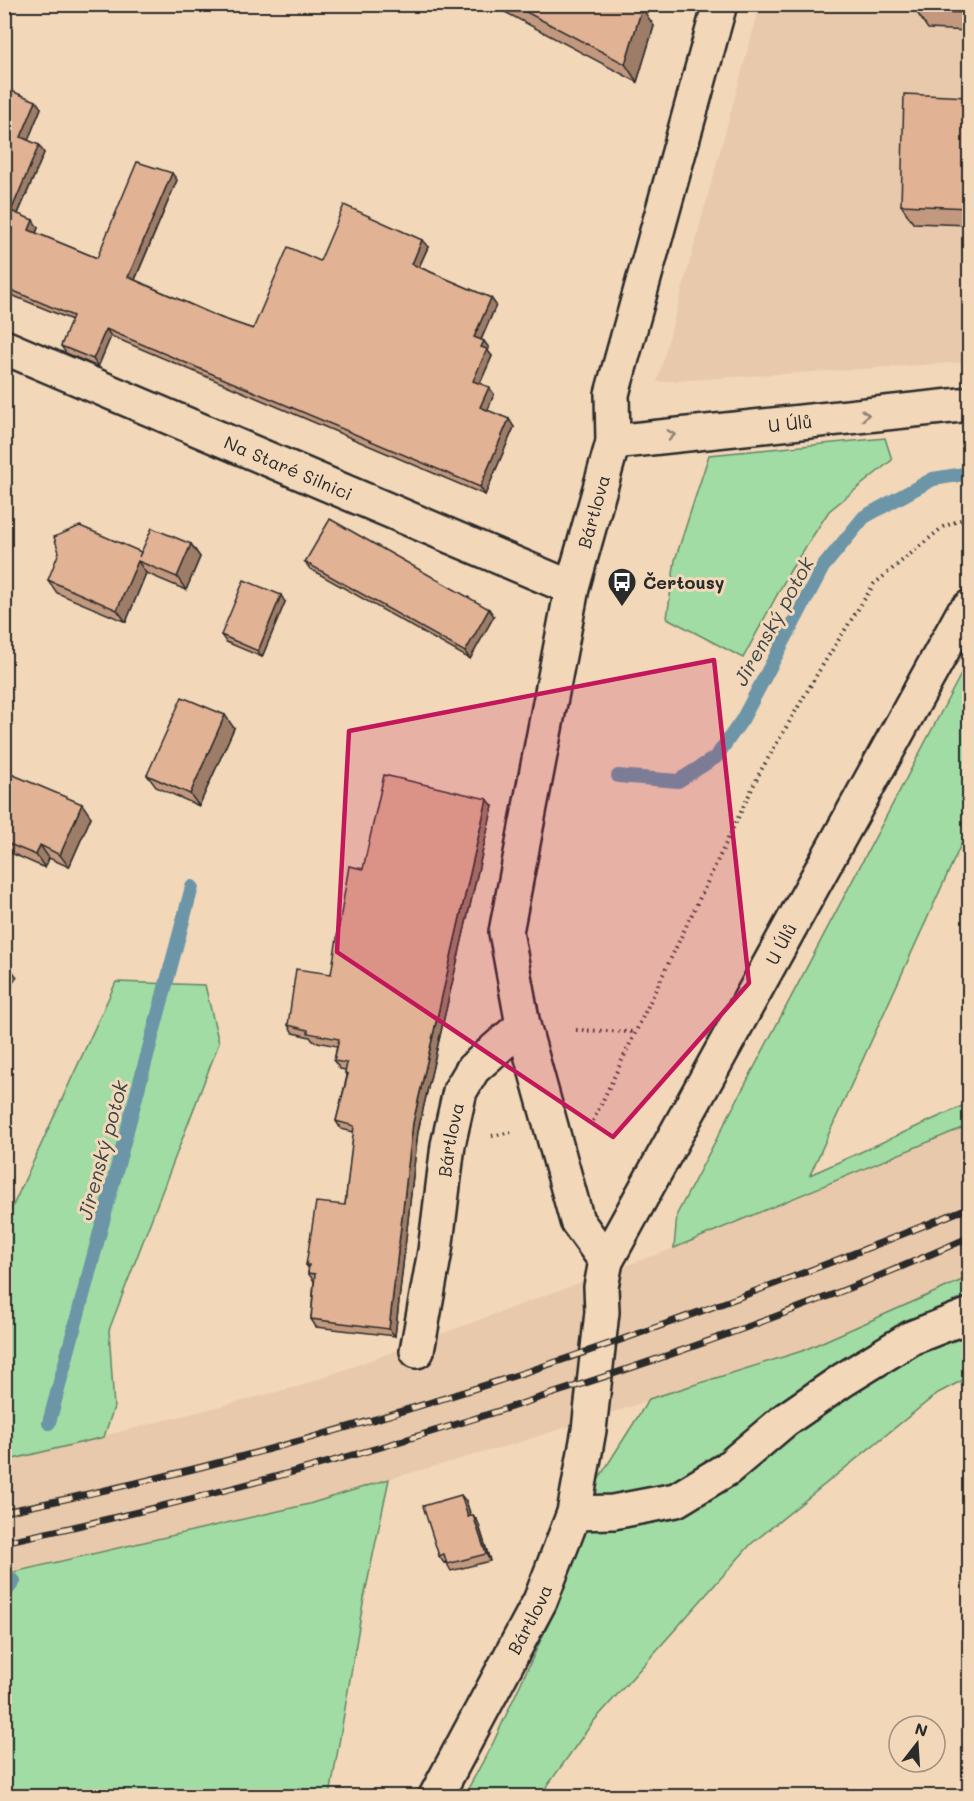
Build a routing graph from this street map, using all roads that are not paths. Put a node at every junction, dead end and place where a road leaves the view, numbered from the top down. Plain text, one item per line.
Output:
1 (720, 4) edge
2 (4, 347) edge
3 (969, 404) edge
4 (613, 442) junction
5 (572, 588) junction
6 (969, 607) edge
7 (523, 1025) junction
8 (603, 1274) junction
9 (969, 1315) edge
10 (417, 1351) dead end
11 (574, 1513) junction
12 (436, 1797) edge

1 - 4 street, Bártlova
2 - 5 street, Na Staré Silnici
4 -> 3 street, U Úlů
4 - 5 street, Bártlova
5 - 7 street, Bártlova
6 - 8 street, U Úlů
7 - 8 street, Bártlova
7 - 10 street, Bártlova
8 - 11 street, Bártlova
9 - 11 street
11 - 12 street, Bártlova

